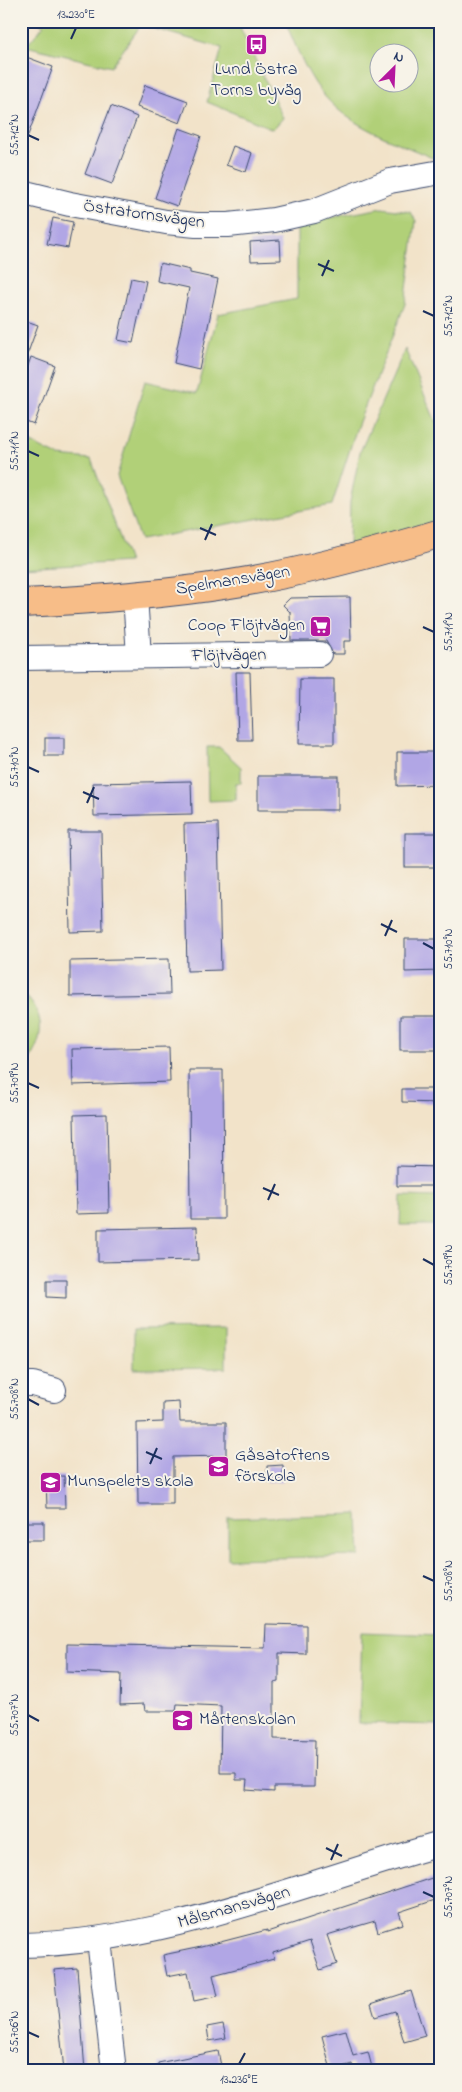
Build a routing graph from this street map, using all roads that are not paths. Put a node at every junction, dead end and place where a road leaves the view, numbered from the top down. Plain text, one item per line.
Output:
1 (441, 172) edge
2 (21, 192) edge
3 (441, 533) edge
4 (135, 596) junction
5 (21, 603) edge
6 (318, 654) dead end
7 (139, 656) junction
8 (21, 658) edge
9 (21, 1384) edge
10 (54, 1390) dead end
11 (441, 1844) edge
12 (99, 1940) junction
13 (21, 1945) edge
14 (114, 2071) edge

1 - 2 street, Östratornsvägen
3 - 4 main road, Spelmansvägen
4 - 5 main road, Spelmansvägen
4 - 7 street
6 - 7 street, Flöjtvägen
7 - 8 street, Flöjtvägen
9 - 10 street
11 - 12 street, Målsmansvägen
12 - 13 street, Målsmansvägen
12 - 14 street

